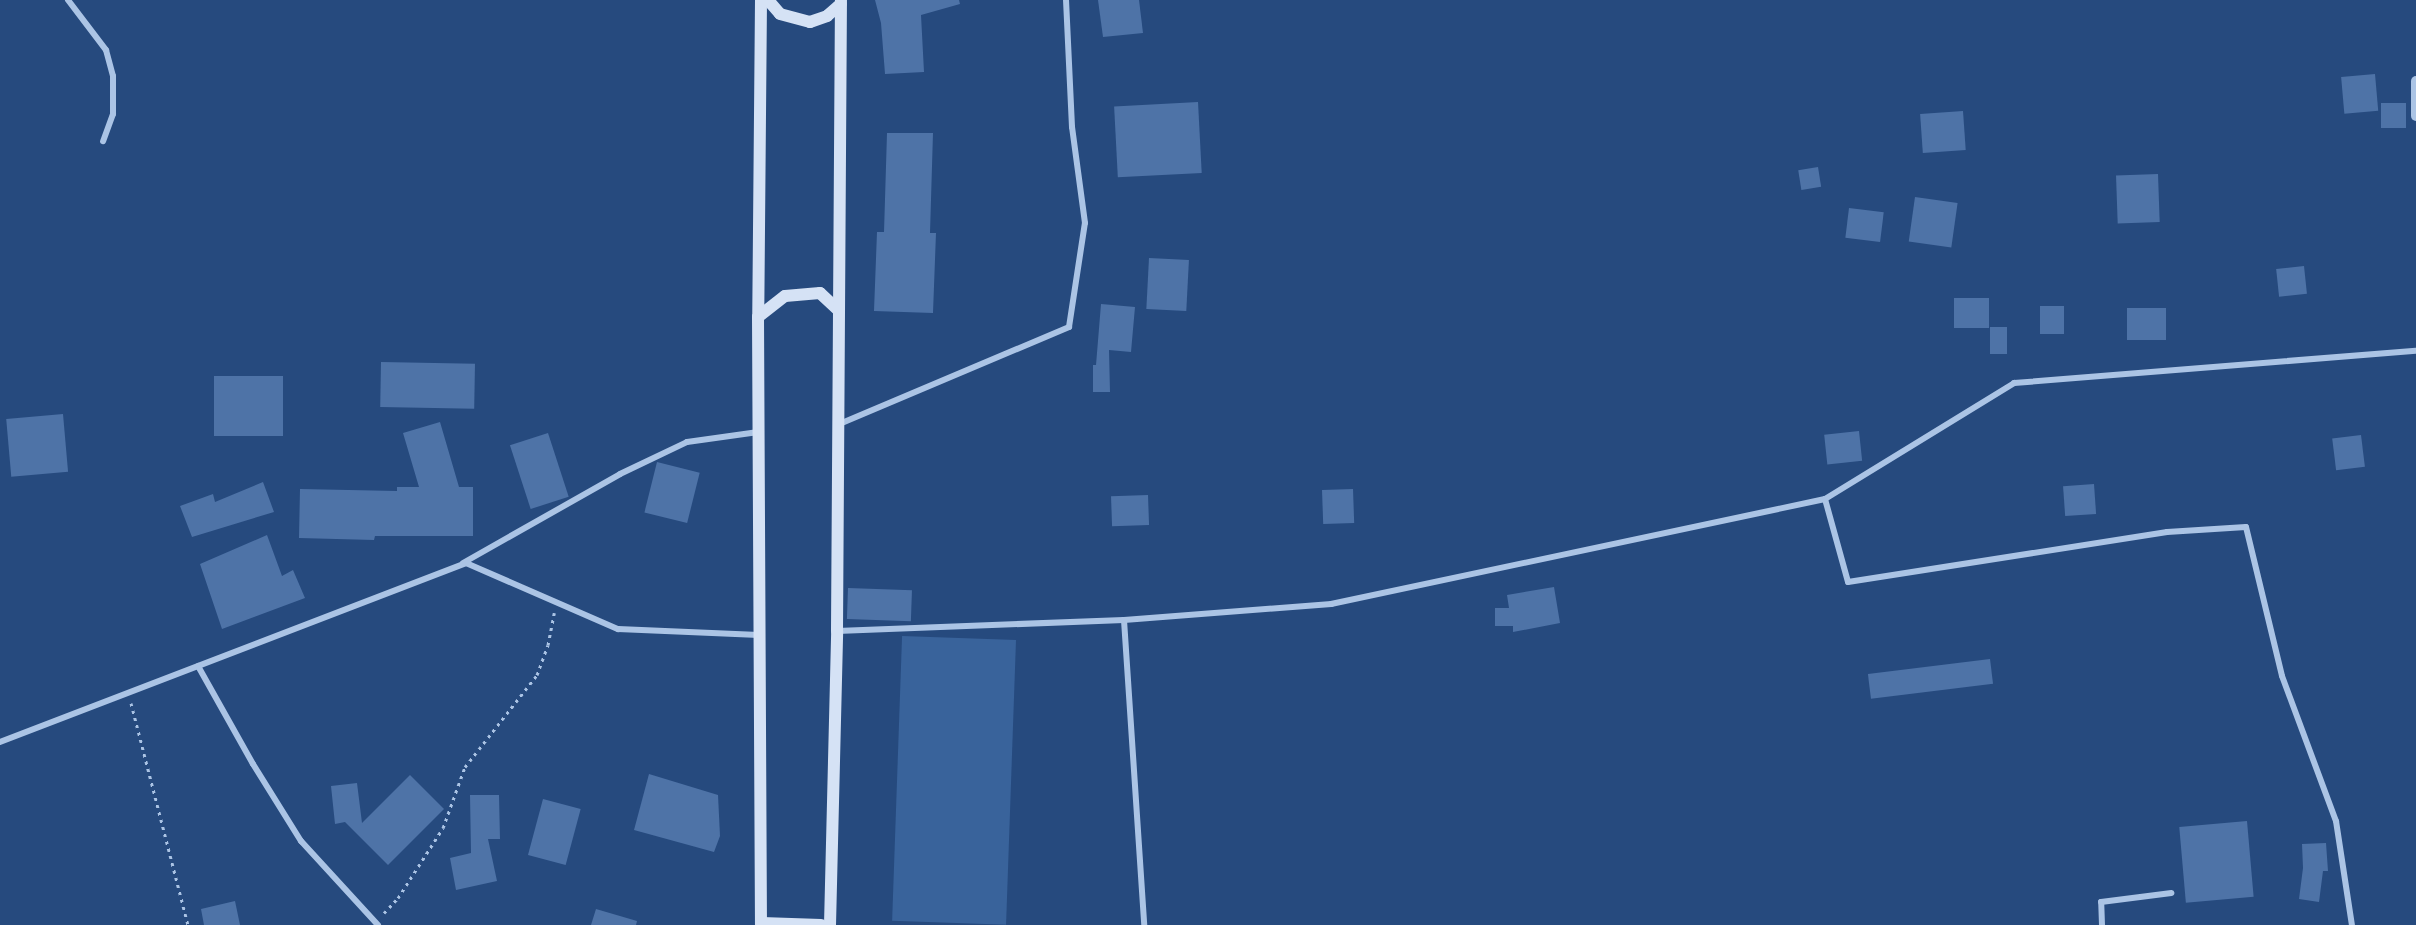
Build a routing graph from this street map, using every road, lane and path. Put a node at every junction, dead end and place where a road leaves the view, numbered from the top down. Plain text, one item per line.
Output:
1 (68, 0) edge
2 (761, 0) edge
3 (768, 0) edge
4 (1066, 0) edge
5 (841, 2) edge
6 (2416, 81) edge
7 (2416, 116) edge
8 (103, 141) dead end
9 (838, 310) junction
10 (758, 317) junction
11 (2416, 351) edge
12 (837, 425) junction
13 (758, 432) junction
14 (1825, 499) junction
15 (455, 568) junction
16 (556, 602) junction
17 (1124, 621) junction
18 (837, 631) junction
19 (760, 635) junction
20 (198, 666) junction
21 (129, 693) junction
22 (0, 742) edge
23 (2171, 893) dead end
24 (377, 923) edge
25 (761, 924) edge
26 (188, 925) edge
27 (821, 925) edge
28 (830, 925) edge
29 (1144, 925) edge
30 (2102, 925) edge
31 (2352, 925) edge

1 - 8 street
2 - 10 main road
3 - 5 main road
4 - 12 street
5 - 9 main road
6 - 7 street
9 - 10 main road
9 - 12 main road
10 - 13 main road
11 - 14 street
12 - 18 main road
13 - 15 street
13 - 19 main road
14 - 17 street
14 - 31 street
15 - 16 street
15 - 20 street
16 - 19 street
16 - 24 path
17 - 18 street
17 - 29 street
18 - 28 main road
19 - 25 main road
20 - 21 street
20 - 24 street
21 - 22 street
21 - 26 path
23 - 30 street
25 - 27 main road

